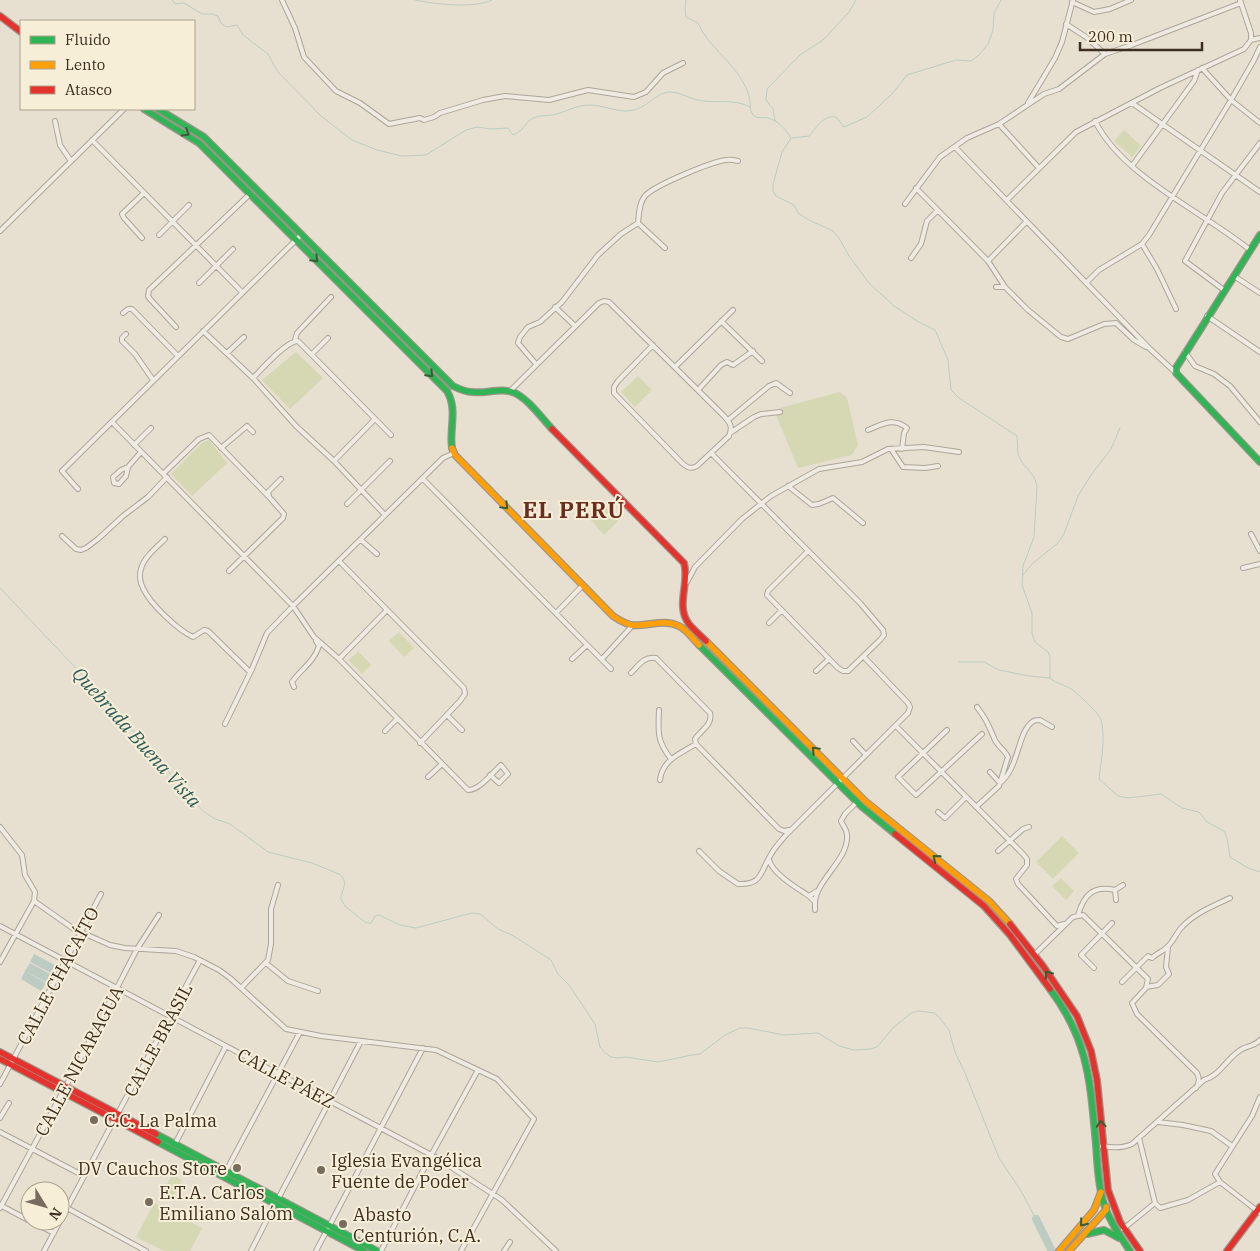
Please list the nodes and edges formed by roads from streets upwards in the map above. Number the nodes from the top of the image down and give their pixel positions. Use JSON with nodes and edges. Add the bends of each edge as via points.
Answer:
{"nodes":[{"id":1,"x":282,"y":0,"type":"edge"},
{"id":2,"x":1131,"y":0,"type":"edge"},
{"id":3,"x":1072,"y":1,"type":"edge"},
{"id":4,"x":1240,"y":1,"type":"edge"},
{"id":5,"x":0,"y":16,"type":"edge"},
{"id":6,"x":1066,"y":24,"type":"junction"},
{"id":7,"x":20,"y":31,"type":"edge"},
{"id":8,"x":1260,"y":38,"type":"edge"},
{"id":9,"x":1251,"y":40,"type":"junction"},
{"id":10,"x":1260,"y":47,"type":"edge"},
{"id":11,"x":1105,"y":54,"type":"junction"},
{"id":12,"x":683,"y":63,"type":"dead end"},
{"id":13,"x":1200,"y":69,"type":"junction"},
{"id":14,"x":1231,"y":100,"type":"junction"},
{"id":15,"x":1132,"y":103,"type":"junction"},
{"id":16,"x":1027,"y":105,"type":"junction"},
{"id":17,"x":123,"y":110,"type":"edge"},
{"id":18,"x":146,"y":110,"type":"edge"},
{"id":19,"x":160,"y":110,"type":"edge"},
{"id":20,"x":55,"y":121,"type":"dead end"},
{"id":21,"x":1095,"y":121,"type":"junction"},
{"id":22,"x":1260,"y":123,"type":"edge"},
{"id":23,"x":998,"y":124,"type":"junction"},
{"id":24,"x":1162,"y":124,"type":"junction"},
{"id":25,"x":92,"y":140,"type":"junction"},
{"id":26,"x":1260,"y":143,"type":"edge"},
{"id":27,"x":955,"y":147,"type":"junction"},
{"id":28,"x":1200,"y":150,"type":"junction"},
{"id":29,"x":71,"y":161,"type":"junction"},
{"id":30,"x":738,"y":161,"type":"dead end"},
{"id":31,"x":1132,"y":166,"type":"junction"},
{"id":32,"x":1039,"y":168,"type":"junction"},
{"id":33,"x":1236,"y":175,"type":"junction"},
{"id":34,"x":916,"y":188,"type":"junction"},
{"id":35,"x":1260,"y":192,"type":"edge"},
{"id":36,"x":144,"y":193,"type":"junction"},
{"id":37,"x":250,"y":194,"type":"junction"},
{"id":38,"x":1173,"y":196,"type":"junction"},
{"id":39,"x":1007,"y":200,"type":"junction"},
{"id":40,"x":905,"y":204,"type":"dead end"},
{"id":41,"x":189,"y":206,"type":"dead end"},
{"id":42,"x":937,"y":211,"type":"junction"},
{"id":43,"x":1207,"y":219,"type":"junction"},
{"id":44,"x":173,"y":222,"type":"junction"},
{"id":45,"x":1026,"y":222,"type":"junction"},
{"id":46,"x":638,"y":223,"type":"junction"},
{"id":47,"x":0,"y":231,"type":"edge"},
{"id":48,"x":159,"y":235,"type":"dead end"},
{"id":49,"x":301,"y":235,"type":"junction"},
{"id":50,"x":1260,"y":236,"type":"edge"},
{"id":51,"x":142,"y":238,"type":"dead end"},
{"id":52,"x":296,"y":240,"type":"junction"},
{"id":53,"x":1142,"y":244,"type":"junction"},
{"id":54,"x":196,"y":245,"type":"junction"},
{"id":55,"x":665,"y":248,"type":"dead end"},
{"id":56,"x":232,"y":249,"type":"dead end"},
{"id":57,"x":1250,"y":250,"type":"junction"},
{"id":58,"x":911,"y":258,"type":"dead end"},
{"id":59,"x":988,"y":261,"type":"junction"},
{"id":60,"x":216,"y":266,"type":"junction"},
{"id":61,"x":1234,"y":276,"type":"junction"},
{"id":62,"x":1086,"y":282,"type":"junction"},
{"id":63,"x":199,"y":284,"type":"dead end"},
{"id":64,"x":996,"y":287,"type":"dead end"},
{"id":65,"x":1005,"y":287,"type":"junction"},
{"id":66,"x":1224,"y":290,"type":"junction"},
{"id":67,"x":242,"y":292,"type":"junction"},
{"id":68,"x":1260,"y":293,"type":"edge"},
{"id":69,"x":331,"y":297,"type":"dead end"},
{"id":70,"x":555,"y":307,"type":"junction"},
{"id":71,"x":1176,"y":309,"type":"dead end"},
{"id":72,"x":733,"y":310,"type":"dead end"},
{"id":73,"x":123,"y":313,"type":"dead end"},
{"id":74,"x":1207,"y":316,"type":"junction"},
{"id":75,"x":721,"y":321,"type":"junction"},
{"id":76,"x":575,"y":326,"type":"junction"},
{"id":77,"x":176,"y":327,"type":"dead end"},
{"id":78,"x":203,"y":331,"type":"junction"},
{"id":79,"x":126,"y":334,"type":"dead end"},
{"id":80,"x":244,"y":337,"type":"dead end"},
{"id":81,"x":328,"y":338,"type":"dead end"},
{"id":82,"x":295,"y":340,"type":"junction"},
{"id":83,"x":653,"y":346,"type":"junction"},
{"id":84,"x":1150,"y":349,"type":"junction"},
{"id":85,"x":753,"y":351,"type":"junction"},
{"id":86,"x":1185,"y":352,"type":"junction"},
{"id":87,"x":1260,"y":352,"type":"edge"},
{"id":88,"x":227,"y":353,"type":"junction"},
{"id":89,"x":312,"y":354,"type":"junction"},
{"id":90,"x":178,"y":356,"type":"junction"},
{"id":91,"x":762,"y":361,"type":"dead end"},
{"id":92,"x":536,"y":364,"type":"junction"},
{"id":93,"x":674,"y":367,"type":"junction"},
{"id":94,"x":1176,"y":373,"type":"junction"},
{"id":95,"x":253,"y":378,"type":"junction"},
{"id":96,"x":154,"y":380,"type":"junction"},
{"id":97,"x":698,"y":390,"type":"junction"},
{"id":98,"x":510,"y":391,"type":"junction"},
{"id":99,"x":790,"y":393,"type":"dead end"},
{"id":100,"x":780,"y":412,"type":"dead end"},
{"id":101,"x":376,"y":419,"type":"junction"},
{"id":102,"x":728,"y":420,"type":"junction"},
{"id":103,"x":112,"y":422,"type":"junction"},
{"id":104,"x":1260,"y":422,"type":"edge"},
{"id":105,"x":151,"y":428,"type":"dead end"},
{"id":106,"x":868,"y":430,"type":"dead end"},
{"id":107,"x":253,"y":432,"type":"dead end"},
{"id":108,"x":730,"y":433,"type":"junction"},
{"id":109,"x":391,"y":435,"type":"dead end"},
{"id":110,"x":134,"y":445,"type":"junction"},
{"id":111,"x":221,"y":448,"type":"junction"},
{"id":112,"x":891,"y":449,"type":"junction"},
{"id":113,"x":902,"y":449,"type":"junction"},
{"id":114,"x":141,"y":452,"type":"junction"},
{"id":115,"x":454,"y":452,"type":"junction"},
{"id":116,"x":959,"y":452,"type":"dead end"},
{"id":117,"x":711,"y":453,"type":"junction"},
{"id":118,"x":334,"y":461,"type":"junction"},
{"id":119,"x":390,"y":461,"type":"dead end"},
{"id":120,"x":1260,"y":462,"type":"edge"},
{"id":121,"x":938,"y":466,"type":"dead end"},
{"id":122,"x":128,"y":467,"type":"junction"},
{"id":123,"x":166,"y":475,"type":"junction"},
{"id":124,"x":281,"y":479,"type":"dead end"},
{"id":125,"x":423,"y":479,"type":"junction"},
{"id":126,"x":788,"y":486,"type":"junction"},
{"id":127,"x":78,"y":489,"type":"dead end"},
{"id":128,"x":362,"y":490,"type":"junction"},
{"id":129,"x":270,"y":498,"type":"junction"},
{"id":130,"x":347,"y":504,"type":"dead end"},
{"id":131,"x":761,"y":504,"type":"junction"},
{"id":132,"x":385,"y":515,"type":"junction"},
{"id":133,"x":862,"y":523,"type":"dead end"},
{"id":134,"x":1251,"y":534,"type":"dead end"},
{"id":135,"x":62,"y":536,"type":"dead end"},
{"id":136,"x":165,"y":539,"type":"dead end"},
{"id":137,"x":361,"y":540,"type":"junction"},
{"id":138,"x":808,"y":551,"type":"junction"},
{"id":139,"x":1260,"y":551,"type":"edge"},
{"id":140,"x":377,"y":554,"type":"dead end"},
{"id":141,"x":245,"y":555,"type":"junction"},
{"id":142,"x":339,"y":561,"type":"junction"},
{"id":143,"x":1260,"y":564,"type":"edge"},
{"id":144,"x":1243,"y":568,"type":"dead end"},
{"id":145,"x":230,"y":571,"type":"dead end"},
{"id":146,"x":583,"y":585,"type":"junction"},
{"id":147,"x":684,"y":587,"type":"junction"},
{"id":148,"x":294,"y":606,"type":"junction"},
{"id":149,"x":387,"y":610,"type":"junction"},
{"id":150,"x":781,"y":612,"type":"junction"},
{"id":151,"x":556,"y":613,"type":"junction"},
{"id":152,"x":769,"y":623,"type":"dead end"},
{"id":153,"x":632,"y":626,"type":"junction"},
{"id":154,"x":314,"y":637,"type":"junction"},
{"id":155,"x":587,"y":645,"type":"junction"},
{"id":156,"x":864,"y":657,"type":"junction"},
{"id":157,"x":339,"y":659,"type":"junction"},
{"id":158,"x":572,"y":659,"type":"dead end"},
{"id":159,"x":602,"y":659,"type":"junction"},
{"id":160,"x":828,"y":659,"type":"junction"},
{"id":161,"x":611,"y":668,"type":"dead end"},
{"id":162,"x":816,"y":671,"type":"dead end"},
{"id":163,"x":250,"y":672,"type":"junction"},
{"id":164,"x":631,"y":673,"type":"dead end"},
{"id":165,"x":294,"y":687,"type":"dead end"},
{"id":166,"x":977,"y":707,"type":"dead end"},
{"id":167,"x":659,"y":710,"type":"dead end"},
{"id":168,"x":446,"y":715,"type":"junction"},
{"id":169,"x":397,"y":719,"type":"junction"},
{"id":170,"x":225,"y":724,"type":"dead end"},
{"id":171,"x":896,"y":726,"type":"junction"},
{"id":172,"x":1052,"y":727,"type":"dead end"},
{"id":173,"x":462,"y":730,"type":"dead end"},
{"id":174,"x":947,"y":730,"type":"dead end"},
{"id":175,"x":384,"y":731,"type":"dead end"},
{"id":176,"x":982,"y":734,"type":"dead end"},
{"id":177,"x":853,"y":741,"type":"dead end"},
{"id":178,"x":420,"y":743,"type":"junction"},
{"id":179,"x":696,"y":744,"type":"junction"},
{"id":180,"x":922,"y":752,"type":"junction"},
{"id":181,"x":866,"y":755,"type":"junction"},
{"id":182,"x":671,"y":759,"type":"junction"},
{"id":183,"x":442,"y":764,"type":"junction"},
{"id":184,"x":941,"y":771,"type":"junction"},
{"id":185,"x":990,"y":772,"type":"dead end"},
{"id":186,"x":490,"y":775,"type":"junction"},
{"id":187,"x":428,"y":777,"type":"dead end"},
{"id":188,"x":843,"y":778,"type":"junction"},
{"id":189,"x":660,"y":780,"type":"dead end"},
{"id":190,"x":838,"y":783,"type":"junction"},
{"id":191,"x":1000,"y":783,"type":"junction"},
{"id":192,"x":966,"y":796,"type":"junction"},
{"id":193,"x":857,"y":802,"type":"junction"},
{"id":194,"x":976,"y":807,"type":"junction"},
{"id":195,"x":938,"y":812,"type":"dead end"},
{"id":196,"x":0,"y":827,"type":"edge"},
{"id":197,"x":794,"y":827,"type":"junction"},
{"id":198,"x":1029,"y":827,"type":"dead end"},
{"id":199,"x":3,"y":831,"type":"junction"},
{"id":200,"x":0,"y":837,"type":"edge"},
{"id":201,"x":1009,"y":840,"type":"junction"},
{"id":202,"x":699,"y":851,"type":"dead end"},
{"id":203,"x":998,"y":851,"type":"dead end"},
{"id":204,"x":769,"y":857,"type":"junction"},
{"id":205,"x":278,"y":885,"type":"dead end"},
{"id":206,"x":1123,"y":885,"type":"dead end"},
{"id":207,"x":1114,"y":890,"type":"junction"},
{"id":208,"x":817,"y":891,"type":"junction"},
{"id":209,"x":101,"y":894,"type":"dead end"},
{"id":210,"x":809,"y":896,"type":"junction"},
{"id":211,"x":1230,"y":898,"type":"dead end"},
{"id":212,"x":1116,"y":900,"type":"dead end"},
{"id":213,"x":34,"y":902,"type":"junction"},
{"id":214,"x":815,"y":902,"type":"junction"},
{"id":215,"x":815,"y":910,"type":"dead end"},
{"id":216,"x":159,"y":915,"type":"dead end"},
{"id":217,"x":1078,"y":915,"type":"junction"},
{"id":218,"x":1068,"y":922,"type":"junction"},
{"id":219,"x":1112,"y":923,"type":"dead end"},
{"id":220,"x":0,"y":926,"type":"edge"},
{"id":221,"x":1057,"y":926,"type":"junction"},
{"id":222,"x":1057,"y":932,"type":"junction"},
{"id":223,"x":81,"y":933,"type":"junction"},
{"id":224,"x":1102,"y":933,"type":"junction"},
{"id":225,"x":15,"y":934,"type":"junction"},
{"id":226,"x":1168,"y":947,"type":"junction"},
{"id":227,"x":137,"y":949,"type":"junction"},
{"id":228,"x":1034,"y":955,"type":"junction"},
{"id":229,"x":200,"y":960,"type":"junction"},
{"id":230,"x":66,"y":961,"type":"junction"},
{"id":231,"x":0,"y":962,"type":"edge"},
{"id":232,"x":266,"y":964,"type":"junction"},
{"id":233,"x":1094,"y":968,"type":"dead end"},
{"id":234,"x":1137,"y":968,"type":"junction"},
{"id":235,"x":1122,"y":982,"type":"dead end"},
{"id":236,"x":117,"y":988,"type":"junction"},
{"id":237,"x":242,"y":988,"type":"junction"},
{"id":238,"x":1146,"y":988,"type":"junction"},
{"id":239,"x":318,"y":991,"type":"dead end"},
{"id":240,"x":170,"y":1017,"type":"junction"},
{"id":241,"x":300,"y":1032,"type":"junction"},
{"id":242,"x":1260,"y":1040,"type":"edge"},
{"id":243,"x":361,"y":1041,"type":"junction"},
{"id":244,"x":226,"y":1046,"type":"junction"},
{"id":245,"x":423,"y":1048,"type":"junction"},
{"id":246,"x":0,"y":1052,"type":"edge"},
{"id":247,"x":0,"y":1059,"type":"edge"},
{"id":248,"x":12,"y":1062,"type":"junction"},
{"id":249,"x":478,"y":1070,"type":"junction"},
{"id":250,"x":278,"y":1074,"type":"junction"},
{"id":251,"x":0,"y":1084,"type":"edge"},
{"id":252,"x":1196,"y":1088,"type":"junction"},
{"id":253,"x":64,"y":1089,"type":"junction"},
{"id":254,"x":1260,"y":1097,"type":"edge"},
{"id":255,"x":329,"y":1101,"type":"junction"},
{"id":256,"x":8,"y":1103,"type":"dead end"},
{"id":257,"x":116,"y":1117,"type":"junction"},
{"id":258,"x":0,"y":1118,"type":"edge"},
{"id":259,"x":1157,"y":1122,"type":"junction"},
{"id":260,"x":381,"y":1128,"type":"junction"},
{"id":261,"x":0,"y":1132,"type":"edge"},
{"id":262,"x":1139,"y":1138,"type":"junction"},
{"id":263,"x":175,"y":1144,"type":"junction"},
{"id":264,"x":1102,"y":1146,"type":"junction"},
{"id":265,"x":1232,"y":1146,"type":"junction"},
{"id":266,"x":32,"y":1149,"type":"junction"},
{"id":267,"x":432,"y":1155,"type":"junction"},
{"id":268,"x":226,"y":1171,"type":"junction"},
{"id":269,"x":84,"y":1176,"type":"junction"},
{"id":270,"x":1220,"y":1182,"type":"junction"},
{"id":271,"x":1108,"y":1190,"type":"junction"},
{"id":272,"x":1101,"y":1192,"type":"junction"},
{"id":273,"x":492,"y":1193,"type":"junction"},
{"id":274,"x":276,"y":1201,"type":"junction"},
{"id":275,"x":70,"y":1202,"type":"edge"},
{"id":276,"x":1155,"y":1203,"type":"junction"},
{"id":277,"x":0,"y":1206,"type":"edge"},
{"id":278,"x":70,"y":1210,"type":"edge"},
{"id":279,"x":1094,"y":1210,"type":"junction"},
{"id":280,"x":1106,"y":1210,"type":"junction"},
{"id":281,"x":1259,"y":1210,"type":"edge"},
{"id":282,"x":1116,"y":1214,"type":"junction"},
{"id":283,"x":20,"y":1216,"type":"edge"},
{"id":284,"x":328,"y":1228,"type":"junction"},
{"id":285,"x":1123,"y":1229,"type":"junction"},
{"id":286,"x":48,"y":1231,"type":"edge"},
{"id":287,"x":56,"y":1231,"type":"edge"},
{"id":288,"x":54,"y":1234,"type":"junction"},
{"id":289,"x":1083,"y":1236,"type":"junction"},
{"id":290,"x":510,"y":1242,"type":"dead end"},
{"id":291,"x":44,"y":1251,"type":"edge"},
{"id":292,"x":146,"y":1251,"type":"edge"},
{"id":293,"x":251,"y":1251,"type":"edge"},
{"id":294,"x":316,"y":1251,"type":"edge"},
{"id":295,"x":364,"y":1251,"type":"edge"},
{"id":296,"x":377,"y":1251,"type":"edge"},
{"id":297,"x":381,"y":1251,"type":"edge"},
{"id":298,"x":462,"y":1251,"type":"edge"},
{"id":299,"x":504,"y":1251,"type":"edge"},
{"id":300,"x":556,"y":1251,"type":"edge"},
{"id":301,"x":1060,"y":1251,"type":"edge"},
{"id":302,"x":1069,"y":1251,"type":"edge"},
{"id":303,"x":1130,"y":1251,"type":"edge"},
{"id":304,"x":1140,"y":1251,"type":"edge"},
{"id":305,"x":1227,"y":1251,"type":"edge"}],
"edges":[{"from":1,"to":12,"type":"street","via":[[304,57],[336,91],[389,124],[434,118],[440,113],[505,96],[549,100],[588,90],[634,97],[646,92],[663,73]]},
{"from":2,"to":3,"type":"street","via":[[1094,12]]},
{"from":3,"to":6,"type":"street"},
{"from":4,"to":9,"type":"street"},
{"from":4,"to":11,"type":"street"},
{"from":5,"to":7,"type":"street"},
{"from":6,"to":11,"type":"street","via":[[1086,36]]},
{"from":6,"to":16,"type":"street","via":[[1062,42]]},
{"from":8,"to":9,"type":"street"},
{"from":9,"to":13,"type":"street","via":[[1244,49]]},
{"from":10,"to":14,"type":"street"},
{"from":11,"to":16,"type":"street","via":[[1059,89]]},
{"from":13,"to":14,"type":"street"},
{"from":13,"to":15,"type":"street"},
{"from":13,"to":24,"type":"street"},
{"from":14,"to":22,"type":"street"},
{"from":14,"to":28,"type":"street"},
{"from":15,"to":21,"type":"street"},
{"from":15,"to":24,"type":"street"},
{"from":16,"to":23,"type":"street"},
{"from":17,"to":25,"type":"street"},
{"from":18,"to":37,"type":"street","one_way":true,"via":[[196,140]]},
{"from":19,"to":49,"type":"street","via":[[204,137]]},
{"from":20,"to":29,"type":"street","via":[[60,145]]},
{"from":21,"to":31,"type":"street","via":[[1112,147]]},
{"from":21,"to":32,"type":"street","via":[[1076,132]]},
{"from":23,"to":27,"type":"street"},
{"from":23,"to":32,"type":"street"},
{"from":24,"to":28,"type":"street"},
{"from":24,"to":31,"type":"street"},
{"from":25,"to":29,"type":"street"},
{"from":25,"to":36,"type":"street"},
{"from":26,"to":33,"type":"street"},
{"from":27,"to":34,"type":"street","via":[[940,157]]},
{"from":27,"to":39,"type":"street"},
{"from":28,"to":33,"type":"street"},
{"from":28,"to":38,"type":"street"},
{"from":29,"to":47,"type":"street"},
{"from":30,"to":46,"type":"street","via":[[713,163],[675,178],[645,195]]},
{"from":31,"to":38,"type":"street"},
{"from":32,"to":39,"type":"street"},
{"from":33,"to":35,"type":"street"},
{"from":33,"to":43,"type":"street"},
{"from":34,"to":40,"type":"street"},
{"from":34,"to":42,"type":"street"},
{"from":36,"to":44,"type":"street"},
{"from":36,"to":51,"type":"street","via":[[122,214]]},
{"from":37,"to":52,"type":"street"},
{"from":37,"to":54,"type":"street"},
{"from":38,"to":43,"type":"street"},
{"from":38,"to":53,"type":"street"},
{"from":39,"to":45,"type":"street"},
{"from":41,"to":44,"type":"street"},
{"from":42,"to":58,"type":"street","via":[[926,221],[921,244]]},
{"from":42,"to":59,"type":"street"},
{"from":43,"to":57,"type":"street"},
{"from":43,"to":66,"type":"street","via":[[1185,261]]},
{"from":44,"to":48,"type":"street"},
{"from":44,"to":54,"type":"street"},
{"from":45,"to":59,"type":"street"},
{"from":45,"to":62,"type":"street"},
{"from":46,"to":55,"type":"street"},
{"from":46,"to":70,"type":"street","via":[[598,255]]},
{"from":49,"to":52,"type":"street"},
{"from":49,"to":98,"type":"street","via":[[453,386],[475,394]]},
{"from":50,"to":57,"type":"street"},
{"from":52,"to":67,"type":"street"},
{"from":52,"to":115,"type":"street","one_way":true,"via":[[450,394],[455,412],[451,442]]},
{"from":53,"to":62,"type":"street","via":[[1099,270]]},
{"from":53,"to":71,"type":"street"},
{"from":54,"to":60,"type":"street"},
{"from":54,"to":77,"type":"street","via":[[148,292],[150,299]]},
{"from":56,"to":60,"type":"street"},
{"from":57,"to":61,"type":"street"},
{"from":59,"to":65,"type":"street"},
{"from":60,"to":63,"type":"street"},
{"from":60,"to":67,"type":"street"},
{"from":61,"to":66,"type":"street"},
{"from":61,"to":68,"type":"street"},
{"from":62,"to":84,"type":"street"},
{"from":64,"to":65,"type":"street"},
{"from":65,"to":84,"type":"street","via":[[1061,337],[1068,339],[1104,324],[1116,323],[1134,340]]},
{"from":66,"to":74,"type":"street"},
{"from":67,"to":78,"type":"street"},
{"from":69,"to":82,"type":"street","via":[[297,333]]},
{"from":70,"to":76,"type":"street"},
{"from":70,"to":92,"type":"street","via":[[520,337],[518,343]]},
{"from":72,"to":75,"type":"street"},
{"from":73,"to":90,"type":"street","via":[[132,310]]},
{"from":74,"to":86,"type":"street"},
{"from":74,"to":87,"type":"street"},
{"from":75,"to":85,"type":"street"},
{"from":75,"to":93,"type":"street"},
{"from":76,"to":83,"type":"street","via":[[599,304],[609,302]]},
{"from":76,"to":92,"type":"street"},
{"from":78,"to":88,"type":"street"},
{"from":78,"to":90,"type":"street"},
{"from":79,"to":96,"type":"street","via":[[123,342]]},
{"from":80,"to":88,"type":"street"},
{"from":81,"to":89,"type":"street"},
{"from":82,"to":89,"type":"street"},
{"from":82,"to":95,"type":"street"},
{"from":83,"to":93,"type":"street"},
{"from":83,"to":117,"type":"street","via":[[618,382],[614,393],[687,468],[697,466]]},
{"from":84,"to":94,"type":"street"},
{"from":85,"to":91,"type":"street"},
{"from":85,"to":97,"type":"street","via":[[733,365],[727,362],[721,365]]},
{"from":86,"to":94,"type":"street"},
{"from":86,"to":104,"type":"street","via":[[1195,366],[1230,386]]},
{"from":88,"to":95,"type":"street"},
{"from":89,"to":101,"type":"street"},
{"from":90,"to":96,"type":"street"},
{"from":92,"to":98,"type":"street"},
{"from":93,"to":97,"type":"street"},
{"from":94,"to":120,"type":"street"},
{"from":95,"to":118,"type":"street","via":[[296,426]]},
{"from":96,"to":103,"type":"street"},
{"from":97,"to":102,"type":"street"},
{"from":98,"to":147,"type":"street","via":[[521,397],[681,560],[687,572]]},
{"from":99,"to":102,"type":"street","via":[[776,383],[769,386]]},
{"from":100,"to":108,"type":"street","via":[[761,414]]},
{"from":101,"to":109,"type":"street"},
{"from":101,"to":118,"type":"street"},
{"from":102,"to":108,"type":"street"},
{"from":103,"to":110,"type":"street"},
{"from":103,"to":127,"type":"street","via":[[62,471]]},
{"from":105,"to":110,"type":"street"},
{"from":106,"to":113,"type":"street","via":[[889,422],[900,423],[907,428]]},
{"from":107,"to":111,"type":"street","via":[[246,426]]},
{"from":108,"to":117,"type":"street"},
{"from":110,"to":114,"type":"street"},
{"from":111,"to":123,"type":"street","via":[[206,435],[188,449]]},
{"from":111,"to":129,"type":"street"},
{"from":112,"to":113,"type":"street"},
{"from":112,"to":121,"type":"street","via":[[904,467]]},
{"from":112,"to":126,"type":"street","via":[[862,462],[819,469]]},
{"from":113,"to":116,"type":"street","via":[[924,447]]},
{"from":114,"to":122,"type":"street"},
{"from":114,"to":123,"type":"street"},
{"from":115,"to":125,"type":"street","via":[[443,458]]},
{"from":115,"to":146,"type":"street","one_way":true},
{"from":117,"to":131,"type":"street"},
{"from":118,"to":128,"type":"street"},
{"from":119,"to":128,"type":"street"},
{"from":122,"to":122,"type":"street","via":[[126,476],[119,484],[114,483],[112,477]]},
{"from":123,"to":135,"type":"street","via":[[148,497],[90,546],[76,549]]},
{"from":123,"to":141,"type":"street"},
{"from":124,"to":129,"type":"street","via":[[268,492]]},
{"from":125,"to":132,"type":"street"},
{"from":125,"to":151,"type":"street"},
{"from":126,"to":131,"type":"street"},
{"from":126,"to":133,"type":"street","via":[[812,505],[833,498]]},
{"from":128,"to":130,"type":"street"},
{"from":128,"to":132,"type":"street"},
{"from":129,"to":141,"type":"street","via":[[284,514],[283,518]]},
{"from":131,"to":138,"type":"street"},
{"from":131,"to":147,"type":"street","via":[[701,559]]},
{"from":132,"to":137,"type":"street"},
{"from":134,"to":139,"type":"street"},
{"from":136,"to":163,"type":"street","via":[[142,566],[140,580],[145,592],[185,632],[195,637],[204,630],[208,631]]},
{"from":137,"to":140,"type":"street"},
{"from":137,"to":142,"type":"street"},
{"from":138,"to":150,"type":"street","via":[[768,591],[767,596]]},
{"from":138,"to":156,"type":"street","via":[[883,630],[884,635]]},
{"from":141,"to":145,"type":"street"},
{"from":141,"to":148,"type":"street"},
{"from":142,"to":148,"type":"street"},
{"from":142,"to":149,"type":"street"},
{"from":143,"to":144,"type":"street"},
{"from":146,"to":151,"type":"street"},
{"from":146,"to":153,"type":"street","via":[[616,618]]},
{"from":188,"to":147,"type":"street","one_way":true,"via":[[688,623],[682,606]]},
{"from":148,"to":154,"type":"street"},
{"from":148,"to":163,"type":"street","via":[[267,633]]},
{"from":149,"to":157,"type":"street"},
{"from":149,"to":168,"type":"street","via":[[464,688],[465,694]]},
{"from":150,"to":152,"type":"street"},
{"from":150,"to":160,"type":"street"},
{"from":151,"to":155,"type":"street"},
{"from":153,"to":159,"type":"street"},
{"from":153,"to":190,"type":"street","via":[[660,621],[681,627]]},
{"from":154,"to":157,"type":"street"},
{"from":154,"to":165,"type":"street","via":[[319,646],[317,652],[308,666],[297,674],[292,682]]},
{"from":155,"to":158,"type":"street"},
{"from":155,"to":159,"type":"street"},
{"from":156,"to":160,"type":"street","via":[[848,671],[843,671]]},
{"from":156,"to":171,"type":"street","via":[[910,707]]},
{"from":157,"to":169,"type":"street"},
{"from":159,"to":161,"type":"street"},
{"from":160,"to":162,"type":"street"},
{"from":163,"to":170,"type":"street"},
{"from":164,"to":179,"type":"street","via":[[645,659],[656,658],[710,713],[710,723],[698,735]]},
{"from":166,"to":191,"type":"street","via":[[1008,757]]},
{"from":167,"to":182,"type":"street","via":[[658,734]]},
{"from":168,"to":173,"type":"street"},
{"from":168,"to":178,"type":"street"},
{"from":169,"to":175,"type":"street"},
{"from":169,"to":178,"type":"street"},
{"from":171,"to":180,"type":"street"},
{"from":171,"to":181,"type":"street"},
{"from":172,"to":191,"type":"street","via":[[1040,720],[1032,722],[1007,777]]},
{"from":174,"to":180,"type":"street"},
{"from":176,"to":184,"type":"street"},
{"from":177,"to":181,"type":"street"},
{"from":178,"to":183,"type":"street"},
{"from":179,"to":182,"type":"street"},
{"from":179,"to":197,"type":"street","via":[[780,828],[784,831]]},
{"from":180,"to":184,"type":"street"},
{"from":180,"to":184,"type":"street","via":[[898,777],[916,795]]},
{"from":181,"to":188,"type":"street"},
{"from":182,"to":189,"type":"street","via":[[665,765]]},
{"from":183,"to":186,"type":"street","via":[[468,790],[478,787]]},
{"from":183,"to":187,"type":"street"},
{"from":184,"to":192,"type":"street"},
{"from":185,"to":191,"type":"street"},
{"from":186,"to":186,"type":"street","via":[[499,783],[508,774],[501,765]]},
{"from":188,"to":190,"type":"street"},
{"from":228,"to":188,"type":"street","one_way":true,"via":[[985,897],[875,809]]},
{"from":190,"to":193,"type":"street"},
{"from":190,"to":197,"type":"street"},
{"from":191,"to":194,"type":"street"},
{"from":192,"to":194,"type":"street"},
{"from":192,"to":195,"type":"street","via":[[945,818]]},
{"from":193,"to":208,"type":"street","via":[[841,821],[847,833],[842,853]]},
{"from":193,"to":272,"type":"street","via":[[984,906],[1063,1006],[1086,1060]]},
{"from":194,"to":201,"type":"street"},
{"from":196,"to":199,"type":"street"},
{"from":197,"to":204,"type":"street"},
{"from":198,"to":201,"type":"street"},
{"from":199,"to":200,"type":"street"},
{"from":199,"to":213,"type":"street","via":[[22,855],[25,875],[36,892]]},
{"from":201,"to":203,"type":"street"},
{"from":201,"to":221,"type":"street","via":[[1027,859],[1027,865],[1016,879],[1018,884]]},
{"from":202,"to":204,"type":"street","via":[[738,884],[758,879]]},
{"from":204,"to":210,"type":"street","via":[[773,868]]},
{"from":205,"to":232,"type":"street","via":[[272,903]]},
{"from":206,"to":207,"type":"street"},
{"from":207,"to":212,"type":"street"},
{"from":207,"to":217,"type":"street","via":[[1100,888],[1093,891],[1080,906]]},
{"from":208,"to":210,"type":"street"},
{"from":208,"to":214,"type":"street"},
{"from":209,"to":223,"type":"street","name":"CALLE CHACAÍTO"},
{"from":210,"to":214,"type":"street"},
{"from":211,"to":226,"type":"street","via":[[1198,913],[1183,925]]},
{"from":213,"to":223,"type":"street"},
{"from":213,"to":225,"type":"street"},
{"from":214,"to":215,"type":"street"},
{"from":216,"to":227,"type":"street","name":"CALLE NICARAGUA"},
{"from":217,"to":218,"type":"street"},
{"from":217,"to":224,"type":"street","via":[[1083,915]]},
{"from":218,"to":221,"type":"street"},
{"from":218,"to":222,"type":"street"},
{"from":219,"to":224,"type":"street"},
{"from":220,"to":225,"type":"street","name":"CALLE PÁEZ"},
{"from":221,"to":222,"type":"street"},
{"from":222,"to":228,"type":"street"},
{"from":223,"to":227,"type":"street","via":[[110,945]]},
{"from":223,"to":230,"type":"street","name":"CALLE CHACAÍTO"},
{"from":224,"to":233,"type":"street","via":[[1081,955]]},
{"from":224,"to":234,"type":"street"},
{"from":225,"to":230,"type":"street","name":"CALLE PÁEZ"},
{"from":225,"to":231,"type":"street"},
{"from":226,"to":234,"type":"street","via":[[1152,958],[1148,956]]},
{"from":226,"to":238,"type":"street","via":[[1166,967],[1169,974],[1158,985]]},
{"from":227,"to":229,"type":"street","via":[[183,952]]},
{"from":227,"to":236,"type":"street","name":"CALLE NICARAGUA"},
{"from":264,"to":228,"type":"street","one_way":true,"via":[[1097,1080],[1086,1035],[1069,1002]]},
{"from":229,"to":237,"type":"street"},
{"from":229,"to":240,"type":"street","name":"CALLE BRASIL"},
{"from":230,"to":236,"type":"street","name":"CALLE PÁEZ"},
{"from":230,"to":248,"type":"street","name":"CALLE CHACAÍTO"},
{"from":232,"to":237,"type":"street"},
{"from":232,"to":239,"type":"street","via":[[288,981]]},
{"from":234,"to":235,"type":"street"},
{"from":234,"to":238,"type":"street","via":[[1148,979]]},
{"from":236,"to":240,"type":"street","name":"CALLE PÁEZ"},
{"from":236,"to":253,"type":"street","name":"CALLE NICARAGUA"},
{"from":237,"to":241,"type":"street","via":[[282,1027]]},
{"from":238,"to":252,"type":"street","via":[[1132,1003],[1137,1014],[1197,1073],[1199,1084]]},
{"from":240,"to":244,"type":"street","name":"CALLE PÁEZ"},
{"from":240,"to":257,"type":"street","name":"CALLE BRASIL"},
{"from":241,"to":243,"type":"street"},
{"from":241,"to":250,"type":"street"},
{"from":242,"to":252,"type":"street","via":[[1241,1049]]},
{"from":243,"to":245,"type":"street"},
{"from":243,"to":255,"type":"street"},
{"from":244,"to":250,"type":"street","name":"CALLE PÁEZ"},
{"from":244,"to":263,"type":"street"},
{"from":245,"to":249,"type":"street","via":[[443,1052]]},
{"from":245,"to":260,"type":"street"},
{"from":246,"to":248,"type":"street"},
{"from":247,"to":248,"type":"street"},
{"from":248,"to":251,"type":"street","name":"CALLE CHACAÍTO"},
{"from":248,"to":253,"type":"street"},
{"from":249,"to":267,"type":"street"},
{"from":249,"to":273,"type":"street","via":[[500,1081],[534,1119]]},
{"from":250,"to":255,"type":"street","name":"CALLE PÁEZ"},
{"from":250,"to":268,"type":"street"},
{"from":252,"to":259,"type":"street"},
{"from":253,"to":257,"type":"street"},
{"from":253,"to":266,"type":"street","name":"CALLE NICARAGUA"},
{"from":254,"to":265,"type":"street"},
{"from":255,"to":260,"type":"street","name":"CALLE PÁEZ"},
{"from":255,"to":274,"type":"street"},
{"from":256,"to":258,"type":"street"},
{"from":257,"to":263,"type":"street"},
{"from":257,"to":269,"type":"street","name":"CALLE BRASIL"},
{"from":257,"to":274,"type":"street"},
{"from":259,"to":262,"type":"street"},
{"from":259,"to":265,"type":"street","via":[[1211,1131]]},
{"from":260,"to":267,"type":"street","name":"CALLE PÁEZ"},
{"from":260,"to":284,"type":"street"},
{"from":261,"to":266,"type":"street"},
{"from":262,"to":264,"type":"street","via":[[1127,1146]]},
{"from":262,"to":276,"type":"street"},
{"from":263,"to":268,"type":"street"},
{"from":264,"to":271,"type":"street"},
{"from":265,"to":270,"type":"street","via":[[1214,1174]]},
{"from":266,"to":269,"type":"street"},
{"from":266,"to":277,"type":"street","name":"CALLE NICARAGUA"},
{"from":267,"to":273,"type":"street","name":"CALLE PÁEZ"},
{"from":267,"to":297,"type":"street"},
{"from":268,"to":274,"type":"street"},
{"from":269,"to":275,"type":"street","name":"CALLE BRASIL"},
{"from":270,"to":276,"type":"street","via":[[1188,1200],[1160,1208]]},
{"from":270,"to":281,"type":"street"},
{"from":271,"to":280,"type":"street"},
{"from":271,"to":282,"type":"street"},
{"from":272,"to":279,"type":"street"},
{"from":272,"to":280,"type":"street"},
{"from":273,"to":298,"type":"street"},
{"from":273,"to":300,"type":"street","name":"CALLE PÁEZ"},
{"from":274,"to":284,"type":"street"},
{"from":274,"to":293,"type":"street"},
{"from":276,"to":285,"type":"street"},
{"from":277,"to":283,"type":"street"},
{"from":278,"to":292,"type":"street"},
{"from":279,"to":280,"type":"street"},
{"from":279,"to":301,"type":"street","one_way":true},
{"from":280,"to":282,"type":"street"},
{"from":280,"to":289,"type":"street"},
{"from":280,"to":303,"type":"street"},
{"from":281,"to":305,"type":"street"},
{"from":282,"to":285,"type":"street"},
{"from":284,"to":294,"type":"street"},
{"from":284,"to":295,"type":"street"},
{"from":284,"to":296,"type":"street"},
{"from":285,"to":304,"type":"street"},
{"from":286,"to":288,"type":"street"},
{"from":287,"to":288,"type":"street","name":"CALLE BRASIL"},
{"from":288,"to":291,"type":"street","name":"CALLE BRASIL"},
{"from":289,"to":302,"type":"street"},
{"from":289,"to":303,"type":"street","via":[[1108,1230]]},
{"from":290,"to":299,"type":"street"}]}
